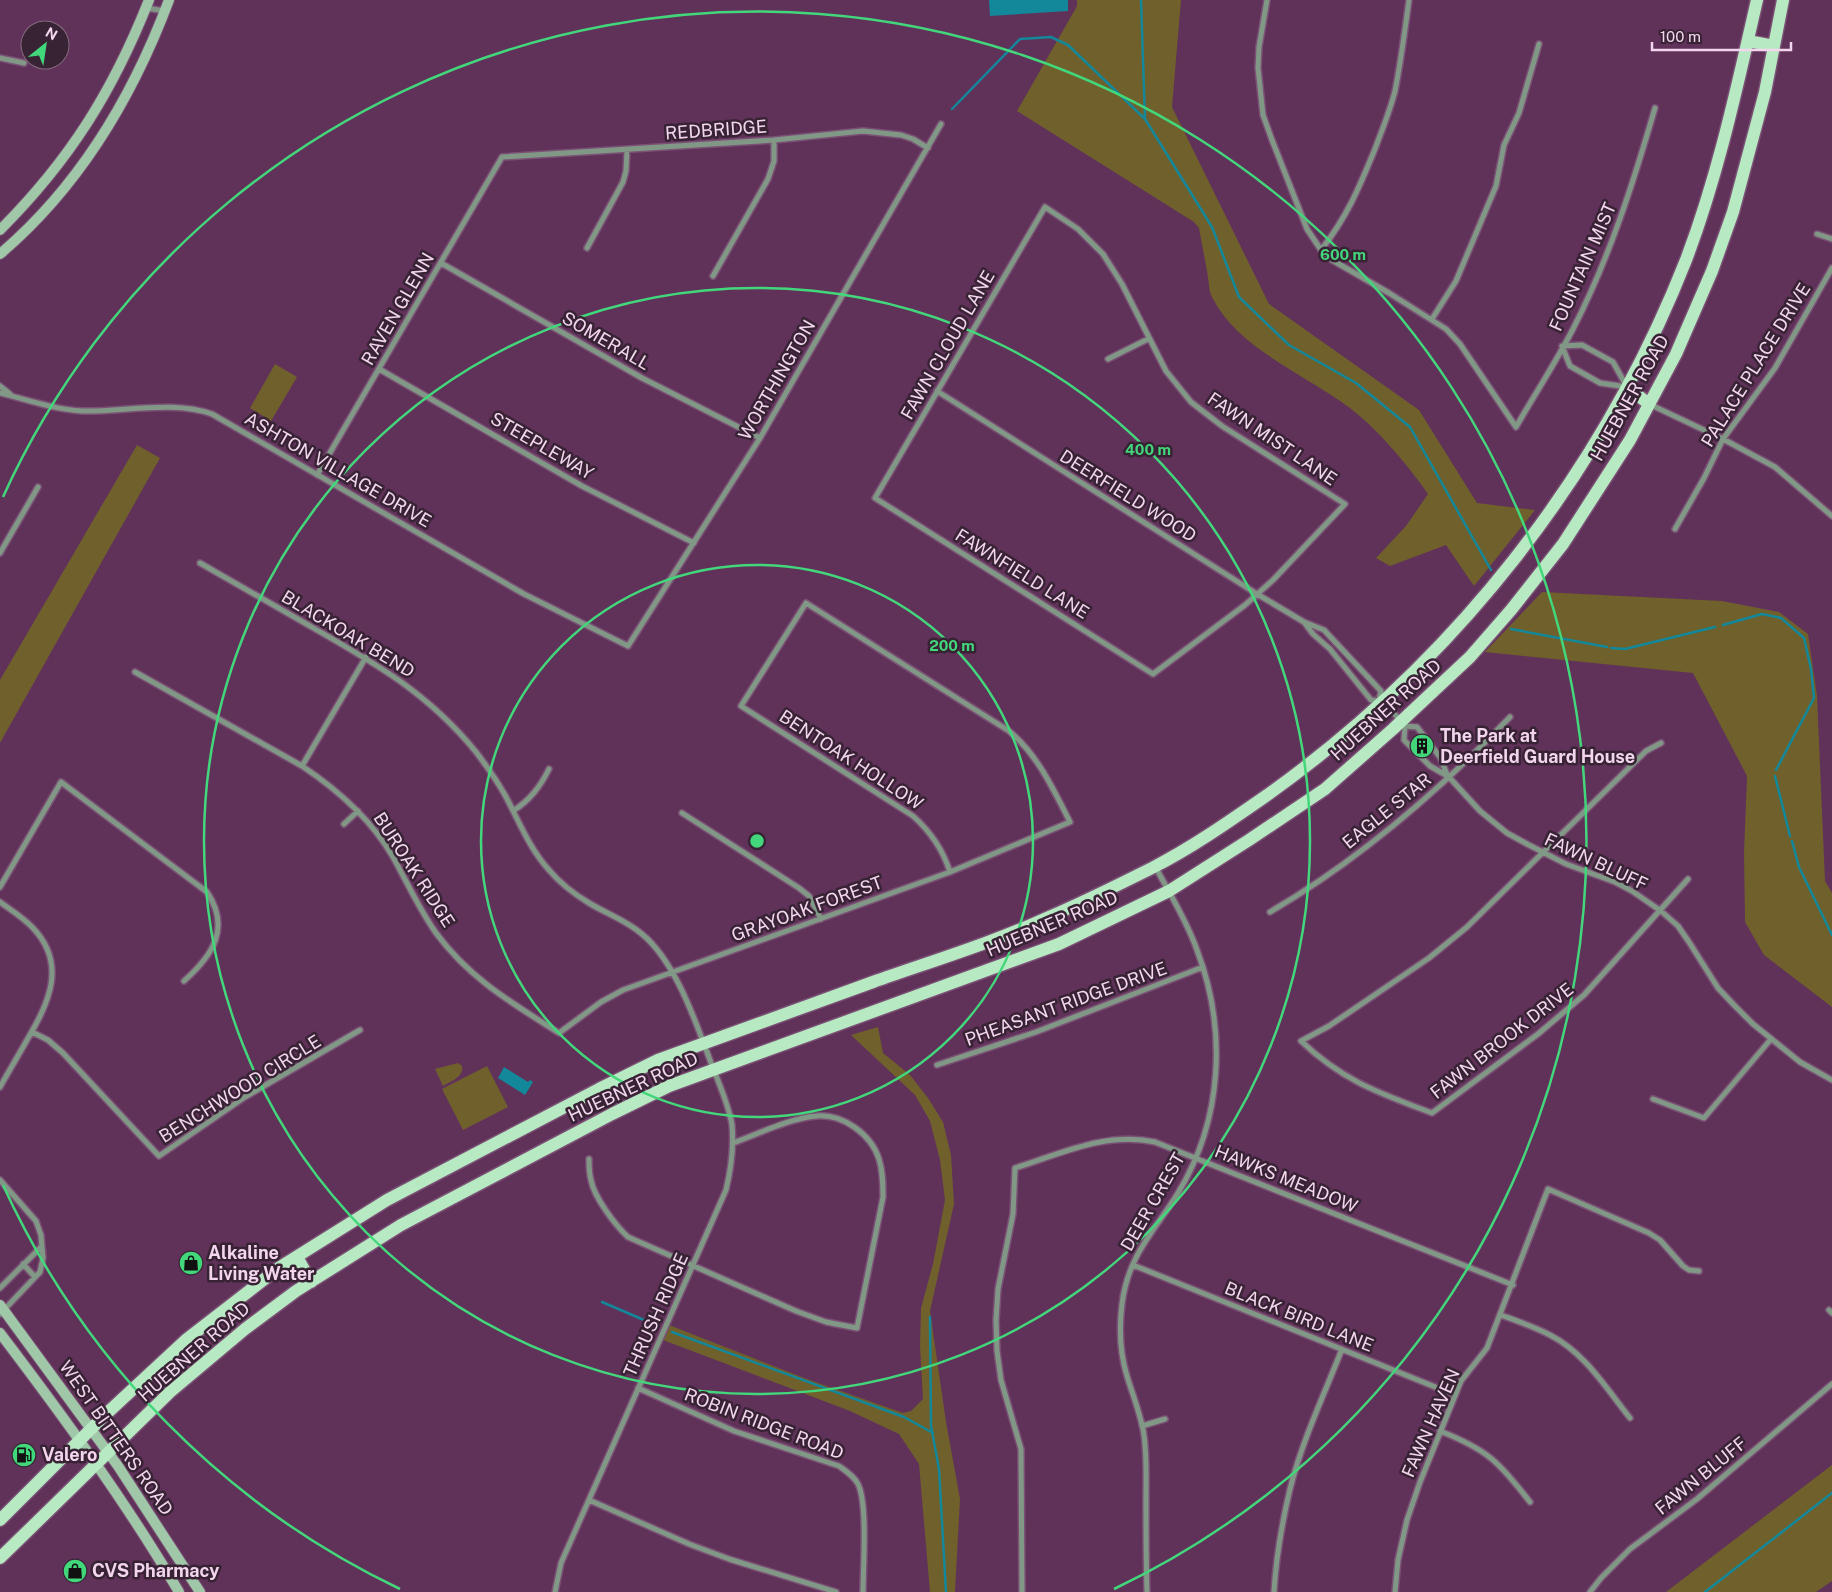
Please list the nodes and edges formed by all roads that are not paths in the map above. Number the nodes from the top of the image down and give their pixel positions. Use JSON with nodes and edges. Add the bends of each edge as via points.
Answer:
{"nodes":[{"id":1,"x":169,"y":0,"type":"edge"},
{"id":2,"x":1267,"y":0,"type":"edge"},
{"id":3,"x":1410,"y":0,"type":"edge"},
{"id":4,"x":1757,"y":0,"type":"edge"},
{"id":5,"x":1783,"y":0,"type":"edge"},
{"id":6,"x":148,"y":4,"type":"edge"},
{"id":7,"x":164,"y":11,"type":"junction"},
{"id":8,"x":1748,"y":41,"type":"junction"},
{"id":9,"x":1539,"y":44,"type":"dead end"},
{"id":10,"x":1774,"y":46,"type":"junction"},
{"id":11,"x":0,"y":58,"type":"edge"},
{"id":12,"x":20,"y":62,"type":"edge"},
{"id":13,"x":1655,"y":108,"type":"dead end"},
{"id":14,"x":941,"y":124,"type":"dead end"},
{"id":15,"x":774,"y":140,"type":"junction"},
{"id":16,"x":928,"y":148,"type":"junction"},
{"id":17,"x":627,"y":150,"type":"junction"},
{"id":18,"x":502,"y":158,"type":"joint"},
{"id":19,"x":1045,"y":207,"type":"joint"},
{"id":20,"x":0,"y":230,"type":"edge"},
{"id":21,"x":1817,"y":234,"type":"dead end"},
{"id":22,"x":1832,"y":239,"type":"edge"},
{"id":23,"x":587,"y":248,"type":"dead end"},
{"id":24,"x":1321,"y":250,"type":"junction"},
{"id":25,"x":0,"y":254,"type":"edge"},
{"id":26,"x":441,"y":263,"type":"junction"},
{"id":27,"x":1832,"y":268,"type":"edge"},
{"id":28,"x":713,"y":276,"type":"dead end"},
{"id":29,"x":1432,"y":319,"type":"junction"},
{"id":30,"x":1148,"y":339,"type":"junction"},
{"id":31,"x":1562,"y":346,"type":"junction"},
{"id":32,"x":1108,"y":359,"type":"dead end"},
{"id":33,"x":379,"y":369,"type":"junction"},
{"id":34,"x":0,"y":386,"type":"edge"},
{"id":35,"x":1626,"y":387,"type":"junction"},
{"id":36,"x":937,"y":391,"type":"junction"},
{"id":37,"x":0,"y":393,"type":"edge"},
{"id":38,"x":12,"y":396,"type":"junction"},
{"id":39,"x":1649,"y":404,"type":"junction"},
{"id":40,"x":760,"y":438,"type":"junction"},
{"id":41,"x":1722,"y":439,"type":"junction"},
{"id":42,"x":317,"y":475,"type":"junction"},
{"id":43,"x":38,"y":487,"type":"dead end"},
{"id":44,"x":875,"y":498,"type":"joint"},
{"id":45,"x":1832,"y":516,"type":"edge"},
{"id":46,"x":1675,"y":530,"type":"dead end"},
{"id":47,"x":694,"y":542,"type":"junction"},
{"id":48,"x":0,"y":553,"type":"edge"},
{"id":49,"x":200,"y":563,"type":"dead end"},
{"id":50,"x":1258,"y":594,"type":"junction"},
{"id":51,"x":1304,"y":622,"type":"junction"},
{"id":52,"x":628,"y":646,"type":"joint"},
{"id":53,"x":366,"y":657,"type":"junction"},
{"id":54,"x":135,"y":672,"type":"dead end"},
{"id":55,"x":1380,"y":701,"type":"junction"},
{"id":56,"x":1510,"y":717,"type":"dead end"},
{"id":57,"x":1403,"y":724,"type":"junction"},
{"id":58,"x":1661,"y":743,"type":"dead end"},
{"id":59,"x":302,"y":766,"type":"junction"},
{"id":60,"x":549,"y":769,"type":"dead end"},
{"id":61,"x":1449,"y":778,"type":"junction"},
{"id":62,"x":358,"y":811,"type":"junction"},
{"id":63,"x":513,"y":811,"type":"junction"},
{"id":64,"x":682,"y":813,"type":"dead end"},
{"id":65,"x":1070,"y":822,"type":"joint"},
{"id":66,"x":344,"y":824,"type":"dead end"},
{"id":67,"x":1543,"y":852,"type":"junction"},
{"id":68,"x":1155,"y":866,"type":"junction"},
{"id":69,"x":950,"y":872,"type":"junction"},
{"id":70,"x":1688,"y":879,"type":"dead end"},
{"id":71,"x":0,"y":887,"type":"edge"},
{"id":72,"x":1169,"y":891,"type":"junction"},
{"id":73,"x":0,"y":902,"type":"edge"},
{"id":74,"x":1661,"y":911,"type":"junction"},
{"id":75,"x":1270,"y":912,"type":"dead end"},
{"id":76,"x":821,"y":919,"type":"junction"},
{"id":77,"x":1203,"y":967,"type":"junction"},
{"id":78,"x":672,"y":972,"type":"junction"},
{"id":79,"x":184,"y":981,"type":"dead end"},
{"id":80,"x":360,"y":1030,"type":"dead end"},
{"id":81,"x":32,"y":1032,"type":"junction"},
{"id":82,"x":559,"y":1034,"type":"joint"},
{"id":83,"x":1772,"y":1039,"type":"junction"},
{"id":84,"x":704,"y":1043,"type":"junction"},
{"id":85,"x":937,"y":1064,"type":"dead end"},
{"id":86,"x":713,"y":1070,"type":"junction"},
{"id":87,"x":1832,"y":1080,"type":"edge"},
{"id":88,"x":0,"y":1087,"type":"edge"},
{"id":89,"x":1653,"y":1099,"type":"dead end"},
{"id":90,"x":733,"y":1143,"type":"junction"},
{"id":91,"x":1196,"y":1158,"type":"junction"},
{"id":92,"x":589,"y":1159,"type":"dead end"},
{"id":93,"x":0,"y":1180,"type":"edge"},
{"id":94,"x":41,"y":1247,"type":"junction"},
{"id":95,"x":297,"y":1258,"type":"junction"},
{"id":96,"x":24,"y":1264,"type":"junction"},
{"id":97,"x":1132,"y":1265,"type":"junction"},
{"id":98,"x":692,"y":1267,"type":"junction"},
{"id":99,"x":1699,"y":1271,"type":"dead end"},
{"id":100,"x":35,"y":1276,"type":"junction"},
{"id":101,"x":311,"y":1282,"type":"junction"},
{"id":102,"x":1512,"y":1285,"type":"junction"},
{"id":103,"x":0,"y":1288,"type":"edge"},
{"id":104,"x":1,"y":1310,"type":"edge"},
{"id":105,"x":1501,"y":1315,"type":"junction"},
{"id":106,"x":0,"y":1333,"type":"edge"},
{"id":107,"x":1342,"y":1349,"type":"junction"},
{"id":108,"x":1832,"y":1384,"type":"edge"},
{"id":109,"x":638,"y":1388,"type":"junction"},
{"id":110,"x":1455,"y":1395,"type":"junction"},
{"id":111,"x":1630,"y":1418,"type":"dead end"},
{"id":112,"x":1165,"y":1419,"type":"dead end"},
{"id":113,"x":1142,"y":1426,"type":"junction"},
{"id":114,"x":92,"y":1429,"type":"junction"},
{"id":115,"x":1440,"y":1431,"type":"junction"},
{"id":116,"x":79,"y":1441,"type":"junction"},
{"id":117,"x":108,"y":1452,"type":"junction"},
{"id":118,"x":95,"y":1464,"type":"junction"},
{"id":119,"x":589,"y":1500,"type":"junction"},
{"id":120,"x":1530,"y":1502,"type":"dead end"},
{"id":121,"x":0,"y":1520,"type":"edge"},
{"id":122,"x":0,"y":1558,"type":"edge"},
{"id":123,"x":180,"y":1592,"type":"edge"},
{"id":124,"x":200,"y":1592,"type":"edge"},
{"id":125,"x":555,"y":1592,"type":"edge"},
{"id":126,"x":836,"y":1592,"type":"edge"},
{"id":127,"x":863,"y":1592,"type":"edge"},
{"id":128,"x":1022,"y":1592,"type":"edge"},
{"id":129,"x":1147,"y":1592,"type":"edge"},
{"id":130,"x":1274,"y":1592,"type":"edge"},
{"id":131,"x":1395,"y":1592,"type":"edge"},
{"id":132,"x":1590,"y":1592,"type":"edge"}],
"edges":[{"from":1,"to":7,"type":"main road"},
{"from":2,"to":24,"type":"street","via":[[1258,68],[1263,115],[1307,229]]},
{"from":3,"to":24,"type":"street","via":[[1396,84],[1385,122],[1359,190],[1339,228]]},
{"from":4,"to":8,"type":"main road","name":"HUEBNER ROAD"},
{"from":5,"to":10,"type":"main road","name":"HUEBNER ROAD"},
{"from":6,"to":7,"type":"street"},
{"from":6,"to":20,"type":"main road","via":[[111,86],[79,137],[42,185]]},
{"from":7,"to":25,"type":"main road","via":[[127,95],[95,148],[57,198]]},
{"from":8,"to":10,"type":"main road"},
{"from":8,"to":35,"type":"main road","name":"HUEBNER ROAD","via":[[1706,204],[1686,260]]},
{"from":9,"to":29,"type":"street","via":[[1520,113],[1504,145],[1496,186],[1456,281]]},
{"from":10,"to":39,"type":"main road","name":"HUEBNER ROAD","via":[[1733,212],[1676,354]]},
{"from":11,"to":12,"type":"street"},
{"from":13,"to":31,"type":"street","name":"FOUNTAIN MIST","via":[[1606,256]]},
{"from":14,"to":16,"type":"street","name":"WORTHINGTON"},
{"from":15,"to":16,"type":"street","name":"REDBRIDGE","via":[[863,130],[901,135]]},
{"from":15,"to":17,"type":"street","name":"REDBRIDGE"},
{"from":15,"to":28,"type":"street","via":[[774,161],[768,179]]},
{"from":16,"to":40,"type":"street","name":"WORTHINGTON"},
{"from":17,"to":18,"type":"street","name":"REDBRIDGE"},
{"from":17,"to":23,"type":"street","via":[[623,182]]},
{"from":18,"to":26,"type":"street","name":"RAVEN GLENN"},
{"from":19,"to":30,"type":"street","name":"FAWN MIST LANE","via":[[1078,229],[1103,254],[1122,284]]},
{"from":19,"to":36,"type":"street","name":"FAWN CLOUD LANE"},
{"from":21,"to":22,"type":"street"},
{"from":24,"to":29,"type":"street","via":[[1339,265]]},
{"from":26,"to":33,"type":"street","name":"RAVEN GLENN"},
{"from":26,"to":40,"type":"street","name":"SOMERALL","via":[[650,382]]},
{"from":27,"to":41,"type":"street","name":"PALACE PLACE DRIVE","via":[[1775,368]]},
{"from":29,"to":31,"type":"street","name":"FOUNTAIN MIST","via":[[1460,344],[1516,427]]},
{"from":30,"to":32,"type":"street"},
{"from":30,"to":50,"type":"street","name":"FAWN MIST LANE","via":[[1178,387],[1206,415],[1345,504]]},
{"from":31,"to":35,"type":"street","via":[[1570,366],[1600,383]]},
{"from":31,"to":35,"type":"street","via":[[1582,345],[1613,362]]},
{"from":33,"to":42,"type":"street","name":"RAVEN GLENN"},
{"from":33,"to":47,"type":"street","name":"STEEPLEWAY","via":[[582,486]]},
{"from":34,"to":38,"type":"street","name":"ASHTON VILLAGE DRIVE"},
{"from":35,"to":39,"type":"main road"},
{"from":35,"to":55,"type":"main road","name":"HUEBNER ROAD","via":[[1606,425],[1528,544],[1449,637]]},
{"from":36,"to":44,"type":"street","name":"FAWN CLOUD LANE"},
{"from":36,"to":50,"type":"street","name":"DEERFIELD WOOD"},
{"from":37,"to":38,"type":"street","name":"ASHTON VILLAGE DRIVE"},
{"from":38,"to":42,"type":"street","name":"ASHTON VILLAGE DRIVE","via":[[50,407],[83,411],[195,409],[219,418]]},
{"from":39,"to":41,"type":"street"},
{"from":39,"to":57,"type":"main road","name":"HUEBNER ROAD","via":[[1630,440],[1550,561],[1470,657]]},
{"from":40,"to":47,"type":"street","name":"WORTHINGTON"},
{"from":41,"to":45,"type":"street","via":[[1775,467]]},
{"from":41,"to":46,"type":"street","name":"PALACE PLACE DRIVE"},
{"from":42,"to":52,"type":"street","name":"ASHTON VILLAGE DRIVE","via":[[524,594]]},
{"from":43,"to":48,"type":"street"},
{"from":44,"to":50,"type":"street","name":"FAWNFIELD LANE","via":[[1153,674]]},
{"from":47,"to":52,"type":"street","name":"WORTHINGTON"},
{"from":49,"to":53,"type":"street","name":"BLACKOAK BEND"},
{"from":50,"to":51,"type":"street","name":"DEERFIELD WOOD"},
{"from":51,"to":55,"type":"street","name":"DEERFIELD WOOD","via":[[1371,700]]},
{"from":51,"to":55,"type":"street","name":"DEERFIELD WOOD","via":[[1330,634],[1381,692]]},
{"from":53,"to":59,"type":"street"},
{"from":53,"to":63,"type":"street","name":"BLACKOAK BEND","via":[[430,704],[458,732],[477,754]]},
{"from":54,"to":59,"type":"street","name":"BUROAK RIDGE"},
{"from":55,"to":57,"type":"street"},
{"from":55,"to":68,"type":"main road","name":"HUEBNER ROAD","via":[[1307,767],[1225,825]]},
{"from":56,"to":61,"type":"street","name":"EAGLE STAR"},
{"from":57,"to":61,"type":"street","name":"FAWN BLUFF","via":[[1417,727],[1440,757]]},
{"from":57,"to":61,"type":"street","name":"FAWN BLUFF","via":[[1404,740],[1430,766]]},
{"from":57,"to":72,"type":"main road","name":"HUEBNER ROAD","via":[[1324,789]]},
{"from":58,"to":67,"type":"street","via":[[1646,751]]},
{"from":59,"to":62,"type":"street","name":"BUROAK RIDGE"},
{"from":60,"to":63,"type":"street","via":[[533,794]]},
{"from":61,"to":67,"type":"street","name":"FAWN BLUFF","via":[[1480,811]]},
{"from":61,"to":75,"type":"street","name":"EAGLE STAR","via":[[1388,831],[1308,889]]},
{"from":62,"to":66,"type":"street"},
{"from":62,"to":82,"type":"street","name":"BUROAK RIDGE","via":[[380,836],[419,907],[456,956],[505,1000]]},
{"from":63,"to":78,"type":"street","name":"BLACKOAK BEND","via":[[528,843],[549,871],[590,904],[643,934]]},
{"from":64,"to":76,"type":"street","via":[[799,888],[809,896]]},
{"from":65,"to":69,"type":"street","name":"GRAYOAK FOREST"},
{"from":65,"to":69,"type":"street","name":"BENTOAK HOLLOW","via":[[1034,757],[1019,738],[806,603],[741,706],[913,816],[936,840]]},
{"from":67,"to":74,"type":"street","name":"FAWN BLUFF","via":[[1615,882]]},
{"from":67,"to":74,"type":"street","name":"FAWN BROOK DRIVE","via":[[1467,927],[1429,958],[1329,1026],[1301,1041],[1319,1059],[1359,1084],[1432,1113],[1538,1034],[1584,995]]},
{"from":68,"to":72,"type":"street","name":"DEER CREST"},
{"from":68,"to":84,"type":"main road","name":"HUEBNER ROAD","via":[[1047,918]]},
{"from":69,"to":76,"type":"street","name":"GRAYOAK FOREST"},
{"from":70,"to":74,"type":"street","name":"FAWN BROOK DRIVE"},
{"from":71,"to":79,"type":"street","via":[[62,782],[207,892],[215,905],[219,924],[216,939],[198,968]]},
{"from":72,"to":77,"type":"street","name":"DEER CREST"},
{"from":72,"to":86,"type":"main road","name":"HUEBNER ROAD","via":[[1059,944],[993,970]]},
{"from":73,"to":81,"type":"street","via":[[34,929],[49,955],[52,986]]},
{"from":74,"to":83,"type":"street","name":"FAWN BLUFF","via":[[1678,926],[1718,988]]},
{"from":76,"to":78,"type":"street","name":"GRAYOAK FOREST"},
{"from":77,"to":85,"type":"street","name":"PHEASANT RIDGE DRIVE","via":[[1036,1032]]},
{"from":77,"to":91,"type":"street","name":"DEER CREST","via":[[1213,1003],[1218,1060],[1209,1116]]},
{"from":78,"to":82,"type":"street","name":"GRAYOAK FOREST","via":[[601,1002]]},
{"from":78,"to":84,"type":"street","name":"BLACKOAK BEND"},
{"from":80,"to":81,"type":"street","name":"BENCHWOOD CIRCLE","via":[[245,1097],[159,1156],[63,1054],[48,1040]]},
{"from":81,"to":88,"type":"street"},
{"from":83,"to":87,"type":"street","name":"FAWN BLUFF","via":[[1800,1062]]},
{"from":83,"to":89,"type":"street","via":[[1704,1118]]},
{"from":84,"to":86,"type":"street","name":"THRUSH RIDGE"},
{"from":84,"to":95,"type":"main road","name":"HUEBNER ROAD","via":[[649,1064],[472,1155],[387,1200]]},
{"from":86,"to":90,"type":"street","name":"THRUSH RIDGE","via":[[732,1124]]},
{"from":86,"to":101,"type":"main road","name":"HUEBNER ROAD","via":[[669,1086],[485,1180],[402,1225]]},
{"from":90,"to":98,"type":"street","name":"THRUSH RIDGE","via":[[726,1190]]},
{"from":90,"to":98,"type":"street","via":[[817,1116],[831,1117],[855,1127],[873,1146],[879,1158],[883,1197],[857,1328],[803,1314]]},
{"from":91,"to":97,"type":"street","name":"DEER CREST"},
{"from":91,"to":102,"type":"street","name":"HAWKS MEADOW"},
{"from":91,"to":128,"type":"street","name":"HAWKS MEADOW","via":[[1155,1142],[1122,1138],[1100,1141],[1015,1168],[1013,1214],[998,1289],[996,1320],[1001,1380],[1021,1449]]},
{"from":92,"to":98,"type":"street","via":[[591,1182],[618,1228],[639,1244]]},
{"from":93,"to":94,"type":"street","via":[[36,1221]]},
{"from":94,"to":96,"type":"street"},
{"from":94,"to":100,"type":"street","via":[[43,1258],[40,1272]]},
{"from":95,"to":101,"type":"main road"},
{"from":95,"to":114,"type":"main road","name":"HUEBNER ROAD","via":[[280,1267],[187,1339]]},
{"from":96,"to":100,"type":"street"},
{"from":96,"to":103,"type":"street"},
{"from":97,"to":107,"type":"street","name":"BLACK BIRD LANE"},
{"from":97,"to":113,"type":"street","name":"DEER CREST","via":[[1122,1303],[1120,1339],[1126,1374]]},
{"from":98,"to":109,"type":"street","name":"THRUSH RIDGE"},
{"from":99,"to":102,"type":"street","name":"FAWN HAVEN","via":[[1683,1266],[1660,1240],[1649,1233],[1548,1189]]},
{"from":100,"to":104,"type":"street"},
{"from":101,"to":117,"type":"main road","name":"HUEBNER ROAD","via":[[245,1329],[170,1392]]},
{"from":102,"to":105,"type":"street","name":"FAWN HAVEN"},
{"from":104,"to":114,"type":"main road","name":"WEST BITTERS ROAD"},
{"from":105,"to":110,"type":"street","name":"FAWN HAVEN","via":[[1487,1348],[1461,1381]]},
{"from":105,"to":111,"type":"street","via":[[1550,1335],[1574,1351]]},
{"from":106,"to":116,"type":"main road","name":"WEST BITTERS ROAD"},
{"from":107,"to":110,"type":"street","name":"BLACK BIRD LANE"},
{"from":107,"to":130,"type":"street","via":[[1290,1488],[1279,1539]]},
{"from":108,"to":132,"type":"street","name":"FAWN BLUFF","via":[[1696,1499],[1630,1548]]},
{"from":109,"to":119,"type":"street","name":"THRUSH RIDGE"},
{"from":109,"to":127,"type":"street","name":"ROBIN RIDGE ROAD","via":[[734,1431],[839,1466],[850,1473],[858,1483],[863,1506]]},
{"from":110,"to":115,"type":"street","name":"FAWN HAVEN"},
{"from":112,"to":113,"type":"street"},
{"from":113,"to":129,"type":"street","name":"DEER CREST","via":[[1146,1455]]},
{"from":114,"to":116,"type":"main road","name":"HUEBNER ROAD"},
{"from":114,"to":117,"type":"main road","name":"WEST BITTERS ROAD"},
{"from":115,"to":120,"type":"street","via":[[1473,1445],[1493,1458]]},
{"from":115,"to":131,"type":"street","name":"FAWN HAVEN","via":[[1407,1520]]},
{"from":116,"to":118,"type":"main road","name":"WEST BITTERS ROAD"},
{"from":116,"to":121,"type":"main road","name":"HUEBNER ROAD"},
{"from":117,"to":118,"type":"main road","name":"HUEBNER ROAD"},
{"from":117,"to":124,"type":"main road","name":"WEST BITTERS ROAD"},
{"from":118,"to":122,"type":"main road","name":"HUEBNER ROAD"},
{"from":118,"to":123,"type":"main road","name":"WEST BITTERS ROAD"},
{"from":119,"to":125,"type":"street","name":"THRUSH RIDGE","via":[[561,1563]]},
{"from":119,"to":126,"type":"street","via":[[729,1559]]}]}
